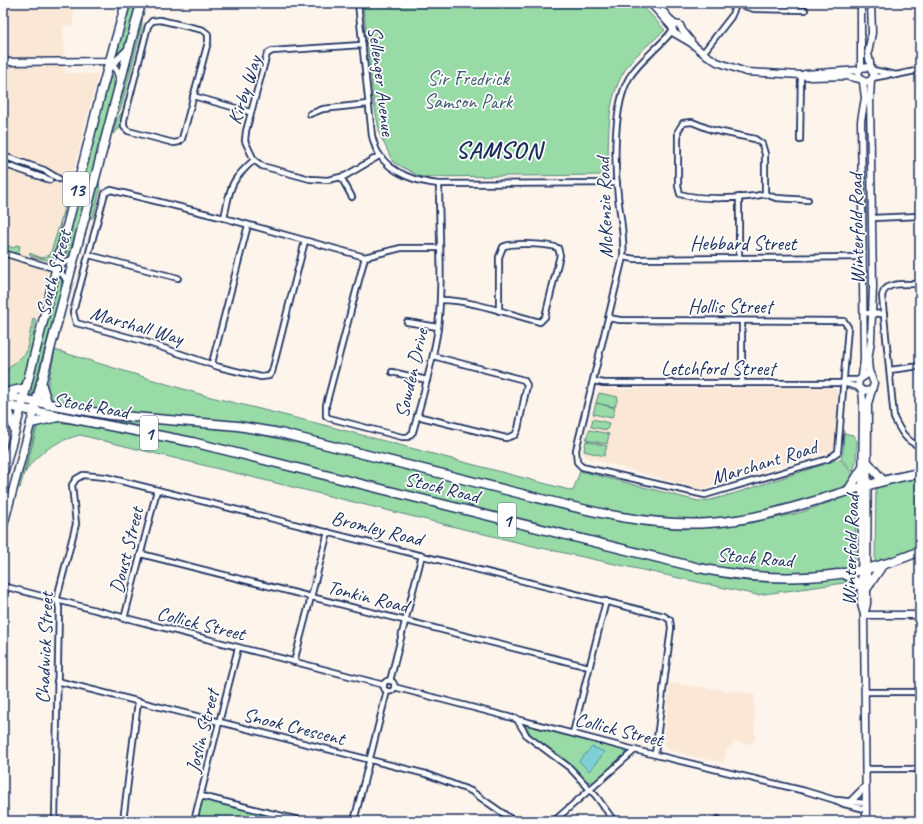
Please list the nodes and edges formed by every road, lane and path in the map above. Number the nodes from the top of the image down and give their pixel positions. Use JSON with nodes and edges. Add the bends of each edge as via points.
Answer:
{"nodes":[{"id":1,"x":126,"y":3,"type":"edge"},
{"id":2,"x":141,"y":3,"type":"edge"},
{"id":3,"x":358,"y":3,"type":"edge"},
{"id":4,"x":650,"y":3,"type":"edge"},
{"id":5,"x":655,"y":3,"type":"edge"},
{"id":6,"x":861,"y":3,"type":"edge"},
{"id":7,"x":871,"y":3,"type":"edge"},
{"id":8,"x":737,"y":4,"type":"edge"},
{"id":9,"x":805,"y":10,"type":"dead end"},
{"id":10,"x":675,"y":30,"type":"junction"},
{"id":11,"x":361,"y":45,"type":"junction"},
{"id":12,"x":128,"y":49,"type":"junction"},
{"id":13,"x":702,"y":53,"type":"junction"},
{"id":14,"x":110,"y":61,"type":"junction"},
{"id":15,"x":3,"y":62,"type":"edge"},
{"id":16,"x":860,"y":69,"type":"junction"},
{"id":17,"x":872,"y":69,"type":"junction"},
{"id":18,"x":920,"y":70,"type":"edge"},
{"id":19,"x":801,"y":74,"type":"junction"},
{"id":20,"x":888,"y":75,"type":"junction"},
{"id":21,"x":872,"y":79,"type":"junction"},
{"id":22,"x":120,"y":80,"type":"junction"},
{"id":23,"x":861,"y":80,"type":"junction"},
{"id":24,"x":193,"y":96,"type":"junction"},
{"id":25,"x":368,"y":104,"type":"junction"},
{"id":26,"x":250,"y":112,"type":"junction"},
{"id":27,"x":310,"y":114,"type":"dead end"},
{"id":28,"x":800,"y":140,"type":"dead end"},
{"id":29,"x":3,"y":156,"type":"edge"},
{"id":30,"x":379,"y":156,"type":"junction"},
{"id":31,"x":254,"y":160,"type":"junction"},
{"id":32,"x":3,"y":164,"type":"edge"},
{"id":33,"x":341,"y":177,"type":"junction"},
{"id":34,"x":58,"y":179,"type":"dead end"},
{"id":35,"x":50,"y":180,"type":"dead end"},
{"id":36,"x":617,"y":183,"type":"junction"},
{"id":37,"x":439,"y":184,"type":"junction"},
{"id":38,"x":765,"y":194,"type":"junction"},
{"id":39,"x":352,"y":196,"type":"dead end"},
{"id":40,"x":739,"y":197,"type":"junction"},
{"id":41,"x":808,"y":200,"type":"dead end"},
{"id":42,"x":920,"y":216,"type":"edge"},
{"id":43,"x":224,"y":218,"type":"junction"},
{"id":44,"x":872,"y":218,"type":"junction"},
{"id":45,"x":248,"y":225,"type":"junction"},
{"id":46,"x":305,"y":241,"type":"junction"},
{"id":47,"x":439,"y":248,"type":"junction"},
{"id":48,"x":3,"y":253,"type":"edge"},
{"id":49,"x":89,"y":255,"type":"junction"},
{"id":50,"x":74,"y":256,"type":"junction"},
{"id":51,"x":364,"y":257,"type":"junction"},
{"id":52,"x":623,"y":257,"type":"junction"},
{"id":53,"x":862,"y":257,"type":"junction"},
{"id":54,"x":739,"y":258,"type":"junction"},
{"id":55,"x":56,"y":269,"type":"junction"},
{"id":56,"x":178,"y":278,"type":"dead end"},
{"id":57,"x":67,"y":284,"type":"junction"},
{"id":58,"x":920,"y":284,"type":"edge"},
{"id":59,"x":440,"y":300,"type":"junction"},
{"id":60,"x":498,"y":311,"type":"junction"},
{"id":61,"x":863,"y":313,"type":"junction"},
{"id":62,"x":872,"y":313,"type":"junction"},
{"id":63,"x":884,"y":314,"type":"junction"},
{"id":64,"x":608,"y":318,"type":"junction"},
{"id":65,"x":742,"y":321,"type":"junction"},
{"id":66,"x":407,"y":322,"type":"dead end"},
{"id":67,"x":438,"y":327,"type":"junction"},
{"id":68,"x":848,"y":327,"type":"joint"},
{"id":69,"x":433,"y":356,"type":"junction"},
{"id":70,"x":212,"y":363,"type":"junction"},
{"id":71,"x":920,"y":366,"type":"edge"},
{"id":72,"x":890,"y":370,"type":"junction"},
{"id":73,"x":392,"y":372,"type":"dead end"},
{"id":74,"x":871,"y":377,"type":"junction"},
{"id":75,"x":861,"y":378,"type":"junction"},
{"id":76,"x":426,"y":380,"type":"junction"},
{"id":77,"x":593,"y":381,"type":"junction"},
{"id":78,"x":742,"y":382,"type":"junction"},
{"id":79,"x":41,"y":383,"type":"junction"},
{"id":80,"x":843,"y":383,"type":"junction"},
{"id":81,"x":26,"y":388,"type":"junction"},
{"id":82,"x":860,"y":389,"type":"junction"},
{"id":83,"x":872,"y":390,"type":"junction"},
{"id":84,"x":3,"y":394,"type":"edge"},
{"id":85,"x":23,"y":400,"type":"junction"},
{"id":86,"x":36,"y":402,"type":"junction"},
{"id":87,"x":48,"y":405,"type":"junction"},
{"id":88,"x":5,"y":406,"type":"edge"},
{"id":89,"x":21,"y":409,"type":"junction"},
{"id":90,"x":34,"y":411,"type":"junction"},
{"id":91,"x":60,"y":416,"type":"junction"},
{"id":92,"x":418,"y":416,"type":"junction"},
{"id":93,"x":31,"y":423,"type":"junction"},
{"id":94,"x":15,"y":431,"type":"junction"},
{"id":95,"x":920,"y":446,"type":"edge"},
{"id":96,"x":577,"y":462,"type":"joint"},
{"id":97,"x":865,"y":466,"type":"junction"},
{"id":98,"x":920,"y":473,"type":"edge"},
{"id":99,"x":3,"y":476,"type":"edge"},
{"id":100,"x":76,"y":479,"type":"joint"},
{"id":101,"x":883,"y":481,"type":"junction"},
{"id":102,"x":865,"y":486,"type":"junction"},
{"id":103,"x":157,"y":490,"type":"junction"},
{"id":104,"x":848,"y":490,"type":"junction"},
{"id":105,"x":6,"y":506,"type":"edge"},
{"id":106,"x":3,"y":527,"type":"edge"},
{"id":107,"x":328,"y":532,"type":"junction"},
{"id":108,"x":920,"y":551,"type":"edge"},
{"id":109,"x":141,"y":554,"type":"junction"},
{"id":110,"x":422,"y":555,"type":"junction"},
{"id":111,"x":883,"y":564,"type":"junction"},
{"id":112,"x":864,"y":569,"type":"junction"},
{"id":113,"x":842,"y":573,"type":"junction"},
{"id":114,"x":864,"y":587,"type":"junction"},
{"id":115,"x":5,"y":590,"type":"edge"},
{"id":116,"x":311,"y":597,"type":"junction"},
{"id":117,"x":606,"y":601,"type":"junction"},
{"id":118,"x":58,"y":602,"type":"junction"},
{"id":119,"x":864,"y":615,"type":"junction"},
{"id":120,"x":920,"y":615,"type":"edge"},
{"id":121,"x":124,"y":619,"type":"junction"},
{"id":122,"x":406,"y":620,"type":"junction"},
{"id":123,"x":238,"y":648,"type":"junction"},
{"id":124,"x":294,"y":662,"type":"junction"},
{"id":125,"x":589,"y":667,"type":"junction"},
{"id":126,"x":57,"y":681,"type":"junction"},
{"id":127,"x":390,"y":681,"type":"junction"},
{"id":128,"x":384,"y":685,"type":"junction"},
{"id":129,"x":394,"y":687,"type":"junction"},
{"id":130,"x":387,"y":691,"type":"junction"},
{"id":131,"x":866,"y":692,"type":"junction"},
{"id":132,"x":920,"y":692,"type":"edge"},
{"id":133,"x":138,"y":702,"type":"junction"},
{"id":134,"x":516,"y":718,"type":"junction"},
{"id":135,"x":219,"y":723,"type":"junction"},
{"id":136,"x":573,"y":733,"type":"junction"},
{"id":137,"x":635,"y":750,"type":"junction"},
{"id":138,"x":655,"y":754,"type":"junction"},
{"id":139,"x":370,"y":760,"type":"junction"},
{"id":140,"x":866,"y":769,"type":"junction"},
{"id":141,"x":920,"y":769,"type":"edge"},
{"id":142,"x":866,"y":786,"type":"junction"},
{"id":143,"x":590,"y":789,"type":"junction"},
{"id":144,"x":201,"y":796,"type":"junction"},
{"id":145,"x":835,"y":800,"type":"junction"},
{"id":146,"x":851,"y":801,"type":"junction"},
{"id":147,"x":865,"y":806,"type":"junction"},
{"id":148,"x":55,"y":821,"type":"edge"},
{"id":149,"x":123,"y":821,"type":"edge"},
{"id":150,"x":194,"y":821,"type":"edge"},
{"id":151,"x":303,"y":821,"type":"edge"},
{"id":152,"x":354,"y":821,"type":"edge"},
{"id":153,"x":514,"y":821,"type":"edge"},
{"id":154,"x":554,"y":821,"type":"edge"},
{"id":155,"x":614,"y":821,"type":"edge"},
{"id":156,"x":866,"y":821,"type":"edge"}],
"edges":[{"from":1,"to":14,"type":"highway","name":"South Street","number":"13"},
{"from":2,"to":12,"type":"highway","name":"South Street","number":"13"},
{"from":3,"to":11,"type":"street","name":"Sellenger Avenue"},
{"from":4,"to":10,"type":"main road"},
{"from":5,"to":10,"type":"main road"},
{"from":6,"to":16,"type":"main road"},
{"from":7,"to":17,"type":"main road","via":[[872,33],[868,53]]},
{"from":8,"to":9,"type":"street","via":[[754,9]]},
{"from":8,"to":13,"type":"street","via":[[731,17]]},
{"from":10,"to":13,"type":"main road"},
{"from":10,"to":36,"type":"street","name":"McKenzie Road","via":[[635,69],[622,94],[617,118]]},
{"from":11,"to":25,"type":"street","name":"Sellenger Avenue"},
{"from":11,"to":26,"type":"street","name":"Kirby Way","via":[[267,54]]},
{"from":12,"to":14,"type":"main road","via":[[116,61]]},
{"from":12,"to":22,"type":"highway","name":"South Street","number":"13"},
{"from":13,"to":19,"type":"main road","via":[[723,65],[746,72]]},
{"from":14,"to":15,"type":"main road"},
{"from":14,"to":22,"type":"main road"},
{"from":14,"to":55,"type":"highway","name":"South Street","number":"13"},
{"from":16,"to":17,"type":"main road","via":[[865,66]]},
{"from":16,"to":19,"type":"main road"},
{"from":16,"to":23,"type":"main road","name":"Winterfold Road"},
{"from":17,"to":20,"type":"street"},
{"from":17,"to":21,"type":"main road","name":"Winterfold Road"},
{"from":18,"to":20,"type":"street"},
{"from":19,"to":23,"type":"main road","via":[[811,77],[847,76]]},
{"from":19,"to":28,"type":"street"},
{"from":20,"to":21,"type":"street"},
{"from":21,"to":23,"type":"main road"},
{"from":21,"to":44,"type":"main road","name":"Winterfold Road"},
{"from":22,"to":50,"type":"highway","name":"South Street","number":"13"},
{"from":23,"to":53,"type":"main road","name":"Winterfold Road","via":[[864,98],[861,121]]},
{"from":24,"to":24,"type":"street","via":[[179,142],[174,143],[128,131],[124,126],[144,40],[152,21],[160,20],[203,30],[208,34]]},
{"from":24,"to":26,"type":"street"},
{"from":25,"to":27,"type":"street","via":[[323,109]]},
{"from":25,"to":30,"type":"street","name":"Sellenger Avenue","via":[[372,136]]},
{"from":26,"to":31,"type":"street","name":"Kirby Way","via":[[245,141]]},
{"from":29,"to":34,"type":"street","via":[[44,170]]},
{"from":30,"to":33,"type":"street"},
{"from":30,"to":37,"type":"street","name":"Sellenger Avenue","via":[[412,179]]},
{"from":31,"to":33,"type":"street","via":[[262,166],[310,179],[328,180]]},
{"from":31,"to":43,"type":"street","via":[[232,183]]},
{"from":32,"to":35,"type":"street"},
{"from":33,"to":39,"type":"street"},
{"from":36,"to":37,"type":"street","name":"Sellenger Avenue"},
{"from":36,"to":52,"type":"street","name":"McKenzie Road","via":[[624,242]]},
{"from":37,"to":47,"type":"street","name":"Sowden Drive"},
{"from":38,"to":40,"type":"street"},
{"from":38,"to":40,"type":"street","via":[[765,154],[759,142],[692,122],[683,123],[678,130],[680,194],[689,197]]},
{"from":38,"to":41,"type":"street","via":[[776,198]]},
{"from":40,"to":54,"type":"street"},
{"from":42,"to":44,"type":"street"},
{"from":43,"to":45,"type":"street","name":"Marshall Way"},
{"from":43,"to":49,"type":"street","name":"Marshall Way","via":[[109,190],[105,194]]},
{"from":44,"to":62,"type":"main road","name":"Winterfold Road"},
{"from":45,"to":46,"type":"street","name":"Marshall Way"},
{"from":45,"to":70,"type":"street"},
{"from":46,"to":51,"type":"street","name":"Marshall Way"},
{"from":46,"to":70,"type":"street","name":"Marshall Way","via":[[269,376],[261,377]]},
{"from":47,"to":51,"type":"street","name":"Marshall Way","via":[[401,248]]},
{"from":47,"to":59,"type":"street","name":"Sowden Drive"},
{"from":48,"to":55,"type":"street"},
{"from":49,"to":56,"type":"street"},
{"from":49,"to":70,"type":"street","name":"Marshall Way","via":[[73,312],[76,323]]},
{"from":50,"to":55,"type":"street"},
{"from":50,"to":57,"type":"highway","name":"South Street","number":"13"},
{"from":51,"to":92,"type":"street","name":"Sowden Drive","via":[[326,405],[326,416],[402,437],[413,432]]},
{"from":52,"to":54,"type":"street","name":"Hebbard Street"},
{"from":52,"to":64,"type":"street","name":"McKenzie Road"},
{"from":53,"to":54,"type":"street","name":"Hebbard Street"},
{"from":53,"to":61,"type":"main road","name":"Winterfold Road"},
{"from":55,"to":57,"type":"street","via":[[63,275]]},
{"from":55,"to":81,"type":"highway","name":"South Street","number":"13"},
{"from":57,"to":79,"type":"highway","name":"South Street","number":"13"},
{"from":58,"to":63,"type":"street","via":[[887,288],[882,296]]},
{"from":59,"to":60,"type":"street"},
{"from":59,"to":67,"type":"street","name":"Sowden Drive"},
{"from":60,"to":60,"type":"street","via":[[540,322],[542,320],[560,255],[558,248],[551,245],[511,244],[502,248],[499,257]]},
{"from":61,"to":62,"type":"street"},
{"from":61,"to":75,"type":"main road","name":"Winterfold Road"},
{"from":62,"to":63,"type":"street"},
{"from":62,"to":74,"type":"main road","name":"Winterfold Road","via":[[868,361]]},
{"from":63,"to":72,"type":"street"},
{"from":64,"to":65,"type":"street","name":"Hollis Street"},
{"from":64,"to":77,"type":"street","name":"McKenzie Road"},
{"from":65,"to":68,"type":"street","name":"Hollis Street","via":[[844,320]]},
{"from":65,"to":78,"type":"street"},
{"from":66,"to":67,"type":"street"},
{"from":67,"to":69,"type":"street","name":"Sowden Drive"},
{"from":68,"to":80,"type":"street","name":"Marchant Road"},
{"from":69,"to":76,"type":"street","name":"Sowden Drive"},
{"from":69,"to":92,"type":"street","via":[[524,380],[527,385],[518,429],[515,435],[506,438]]},
{"from":71,"to":72,"type":"street"},
{"from":72,"to":95,"type":"street","via":[[894,418],[902,434]]},
{"from":73,"to":76,"type":"street"},
{"from":74,"to":75,"type":"main road","via":[[867,375]]},
{"from":74,"to":83,"type":"main road","via":[[874,384]]},
{"from":75,"to":80,"type":"street","name":"Letchford Street"},
{"from":75,"to":82,"type":"main road"},
{"from":76,"to":92,"type":"street","name":"Sowden Drive"},
{"from":77,"to":78,"type":"street","name":"Letchford Street"},
{"from":77,"to":96,"type":"street","name":"McKenzie Road","via":[[576,450]]},
{"from":78,"to":80,"type":"street","name":"Letchford Street"},
{"from":79,"to":86,"type":"highway","name":"South Street","number":"13"},
{"from":79,"to":87,"type":"highway"},
{"from":80,"to":82,"type":"street","name":"Letchford Street"},
{"from":80,"to":96,"type":"street","name":"Marchant Road","via":[[840,442],[837,454],[828,459],[710,494],[700,494],[582,467]]},
{"from":81,"to":84,"type":"highway"},
{"from":81,"to":85,"type":"highway","name":"South Street","number":"13"},
{"from":82,"to":83,"type":"main road","via":[[868,392]]},
{"from":82,"to":97,"type":"main road","name":"Winterfold Road","via":[[863,400]]},
{"from":83,"to":97,"type":"main road","name":"Winterfold Road","via":[[868,404]]},
{"from":84,"to":85,"type":"highway","name":"Stock Road","number":"1"},
{"from":85,"to":86,"type":"highway","name":"Stock Road","number":"1"},
{"from":85,"to":89,"type":"highway","name":"South Street","number":"13"},
{"from":86,"to":87,"type":"highway","name":"Stock Road","number":"1"},
{"from":86,"to":90,"type":"highway","name":"South Street","number":"13"},
{"from":87,"to":104,"type":"highway","name":"Stock Road","number":"1","via":[[110,415],[280,433],[599,513],[655,522],[696,524],[742,520],[788,510]]},
{"from":88,"to":89,"type":"highway","name":"Stock Road","number":"1"},
{"from":88,"to":94,"type":"highway"},
{"from":89,"to":90,"type":"highway","name":"Stock Road","number":"1"},
{"from":89,"to":94,"type":"main road","name":"South Street","number":"13"},
{"from":90,"to":91,"type":"highway","name":"Stock Road","number":"1"},
{"from":90,"to":93,"type":"main road","name":"South Street","number":"13"},
{"from":91,"to":93,"type":"highway"},
{"from":91,"to":113,"type":"highway","name":"Stock Road","number":"1","via":[[185,440],[714,571],[779,578]]},
{"from":93,"to":105,"type":"main road","name":"South Street","number":"13"},
{"from":94,"to":99,"type":"main road","name":"South Street","number":"13"},
{"from":97,"to":101,"type":"highway"},
{"from":97,"to":102,"type":"main road","name":"Winterfold Road"},
{"from":97,"to":104,"type":"highway"},
{"from":98,"to":101,"type":"highway","name":"Stock Road","number":"1"},
{"from":100,"to":103,"type":"street","name":"Bromley Road","via":[[90,474]]},
{"from":100,"to":118,"type":"street","name":"Chadwick Street","via":[[72,485],[76,524]]},
{"from":101,"to":102,"type":"highway","name":"Stock Road","number":"1"},
{"from":102,"to":104,"type":"highway","name":"Stock Road","number":"1"},
{"from":102,"to":112,"type":"main road","name":"Winterfold Road"},
{"from":103,"to":107,"type":"street","name":"Bromley Road"},
{"from":103,"to":109,"type":"street","name":"Doust Street"},
{"from":105,"to":106,"type":"main road","name":"South Street","number":"13"},
{"from":107,"to":110,"type":"street","name":"Bromley Road"},
{"from":107,"to":116,"type":"street"},
{"from":108,"to":111,"type":"highway","name":"Stock Road","number":"1"},
{"from":109,"to":116,"type":"street","name":"Tonkin Road"},
{"from":109,"to":121,"type":"street","name":"Doust Street"},
{"from":110,"to":117,"type":"street","name":"Bromley Road"},
{"from":110,"to":122,"type":"street"},
{"from":111,"to":112,"type":"highway","name":"Stock Road","number":"1"},
{"from":111,"to":114,"type":"highway"},
{"from":112,"to":113,"type":"highway","name":"Stock Road","number":"1"},
{"from":112,"to":114,"type":"main road","name":"Winterfold Road"},
{"from":113,"to":114,"type":"highway"},
{"from":114,"to":119,"type":"main road","name":"Winterfold Road","via":[[861,604]]},
{"from":115,"to":118,"type":"street","name":"Collick Street"},
{"from":116,"to":122,"type":"street","name":"Tonkin Road"},
{"from":116,"to":124,"type":"street"},
{"from":117,"to":125,"type":"street"},
{"from":117,"to":138,"type":"street","name":"Bromley Road","via":[[664,616],[670,620]]},
{"from":118,"to":121,"type":"street","name":"Collick Street"},
{"from":118,"to":126,"type":"street","name":"Chadwick Street"},
{"from":119,"to":120,"type":"main road"},
{"from":119,"to":131,"type":"main road","name":"Winterfold Road"},
{"from":121,"to":123,"type":"street","name":"Collick Street"},
{"from":122,"to":125,"type":"street","name":"Tonkin Road"},
{"from":122,"to":127,"type":"street"},
{"from":123,"to":124,"type":"street","name":"Collick Street"},
{"from":123,"to":135,"type":"street","name":"Joslin Street"},
{"from":124,"to":128,"type":"street","name":"Collick Street"},
{"from":125,"to":136,"type":"street"},
{"from":126,"to":133,"type":"street","name":"Snook Crescent"},
{"from":126,"to":148,"type":"street","name":"Chadwick Street"},
{"from":127,"to":128,"type":"street"},
{"from":127,"to":129,"type":"street"},
{"from":128,"to":130,"type":"street"},
{"from":129,"to":130,"type":"street","via":[[393,690]]},
{"from":129,"to":134,"type":"street","name":"Collick Street"},
{"from":130,"to":139,"type":"street"},
{"from":131,"to":132,"type":"street"},
{"from":131,"to":140,"type":"main road","name":"Winterfold Road"},
{"from":133,"to":135,"type":"street","name":"Snook Crescent"},
{"from":133,"to":149,"type":"street"},
{"from":134,"to":136,"type":"street","name":"Collick Street"},
{"from":134,"to":143,"type":"street","via":[[527,736],[564,763]]},
{"from":135,"to":139,"type":"street","name":"Snook Crescent"},
{"from":135,"to":144,"type":"street","name":"Joslin Street"},
{"from":136,"to":137,"type":"street","name":"Collick Street"},
{"from":137,"to":138,"type":"street","name":"Collick Street"},
{"from":137,"to":143,"type":"street"},
{"from":138,"to":145,"type":"street","name":"Collick Street"},
{"from":139,"to":152,"type":"street"},
{"from":139,"to":153,"type":"street","name":"Snook Crescent","via":[[426,774],[462,787],[478,795]]},
{"from":140,"to":141,"type":"street"},
{"from":140,"to":142,"type":"main road","name":"Winterfold Road"},
{"from":142,"to":146,"type":"main road"},
{"from":142,"to":147,"type":"main road","name":"Winterfold Road"},
{"from":143,"to":154,"type":"street"},
{"from":143,"to":155,"type":"street"},
{"from":144,"to":150,"type":"street","name":"Joslin Street"},
{"from":144,"to":151,"type":"street"},
{"from":145,"to":146,"type":"street","name":"Collick Street"},
{"from":145,"to":147,"type":"street","name":"Collick Street","via":[[844,804]]},
{"from":146,"to":147,"type":"street","name":"Collick Street"},
{"from":147,"to":156,"type":"main road","name":"Winterfold Road"}]}
